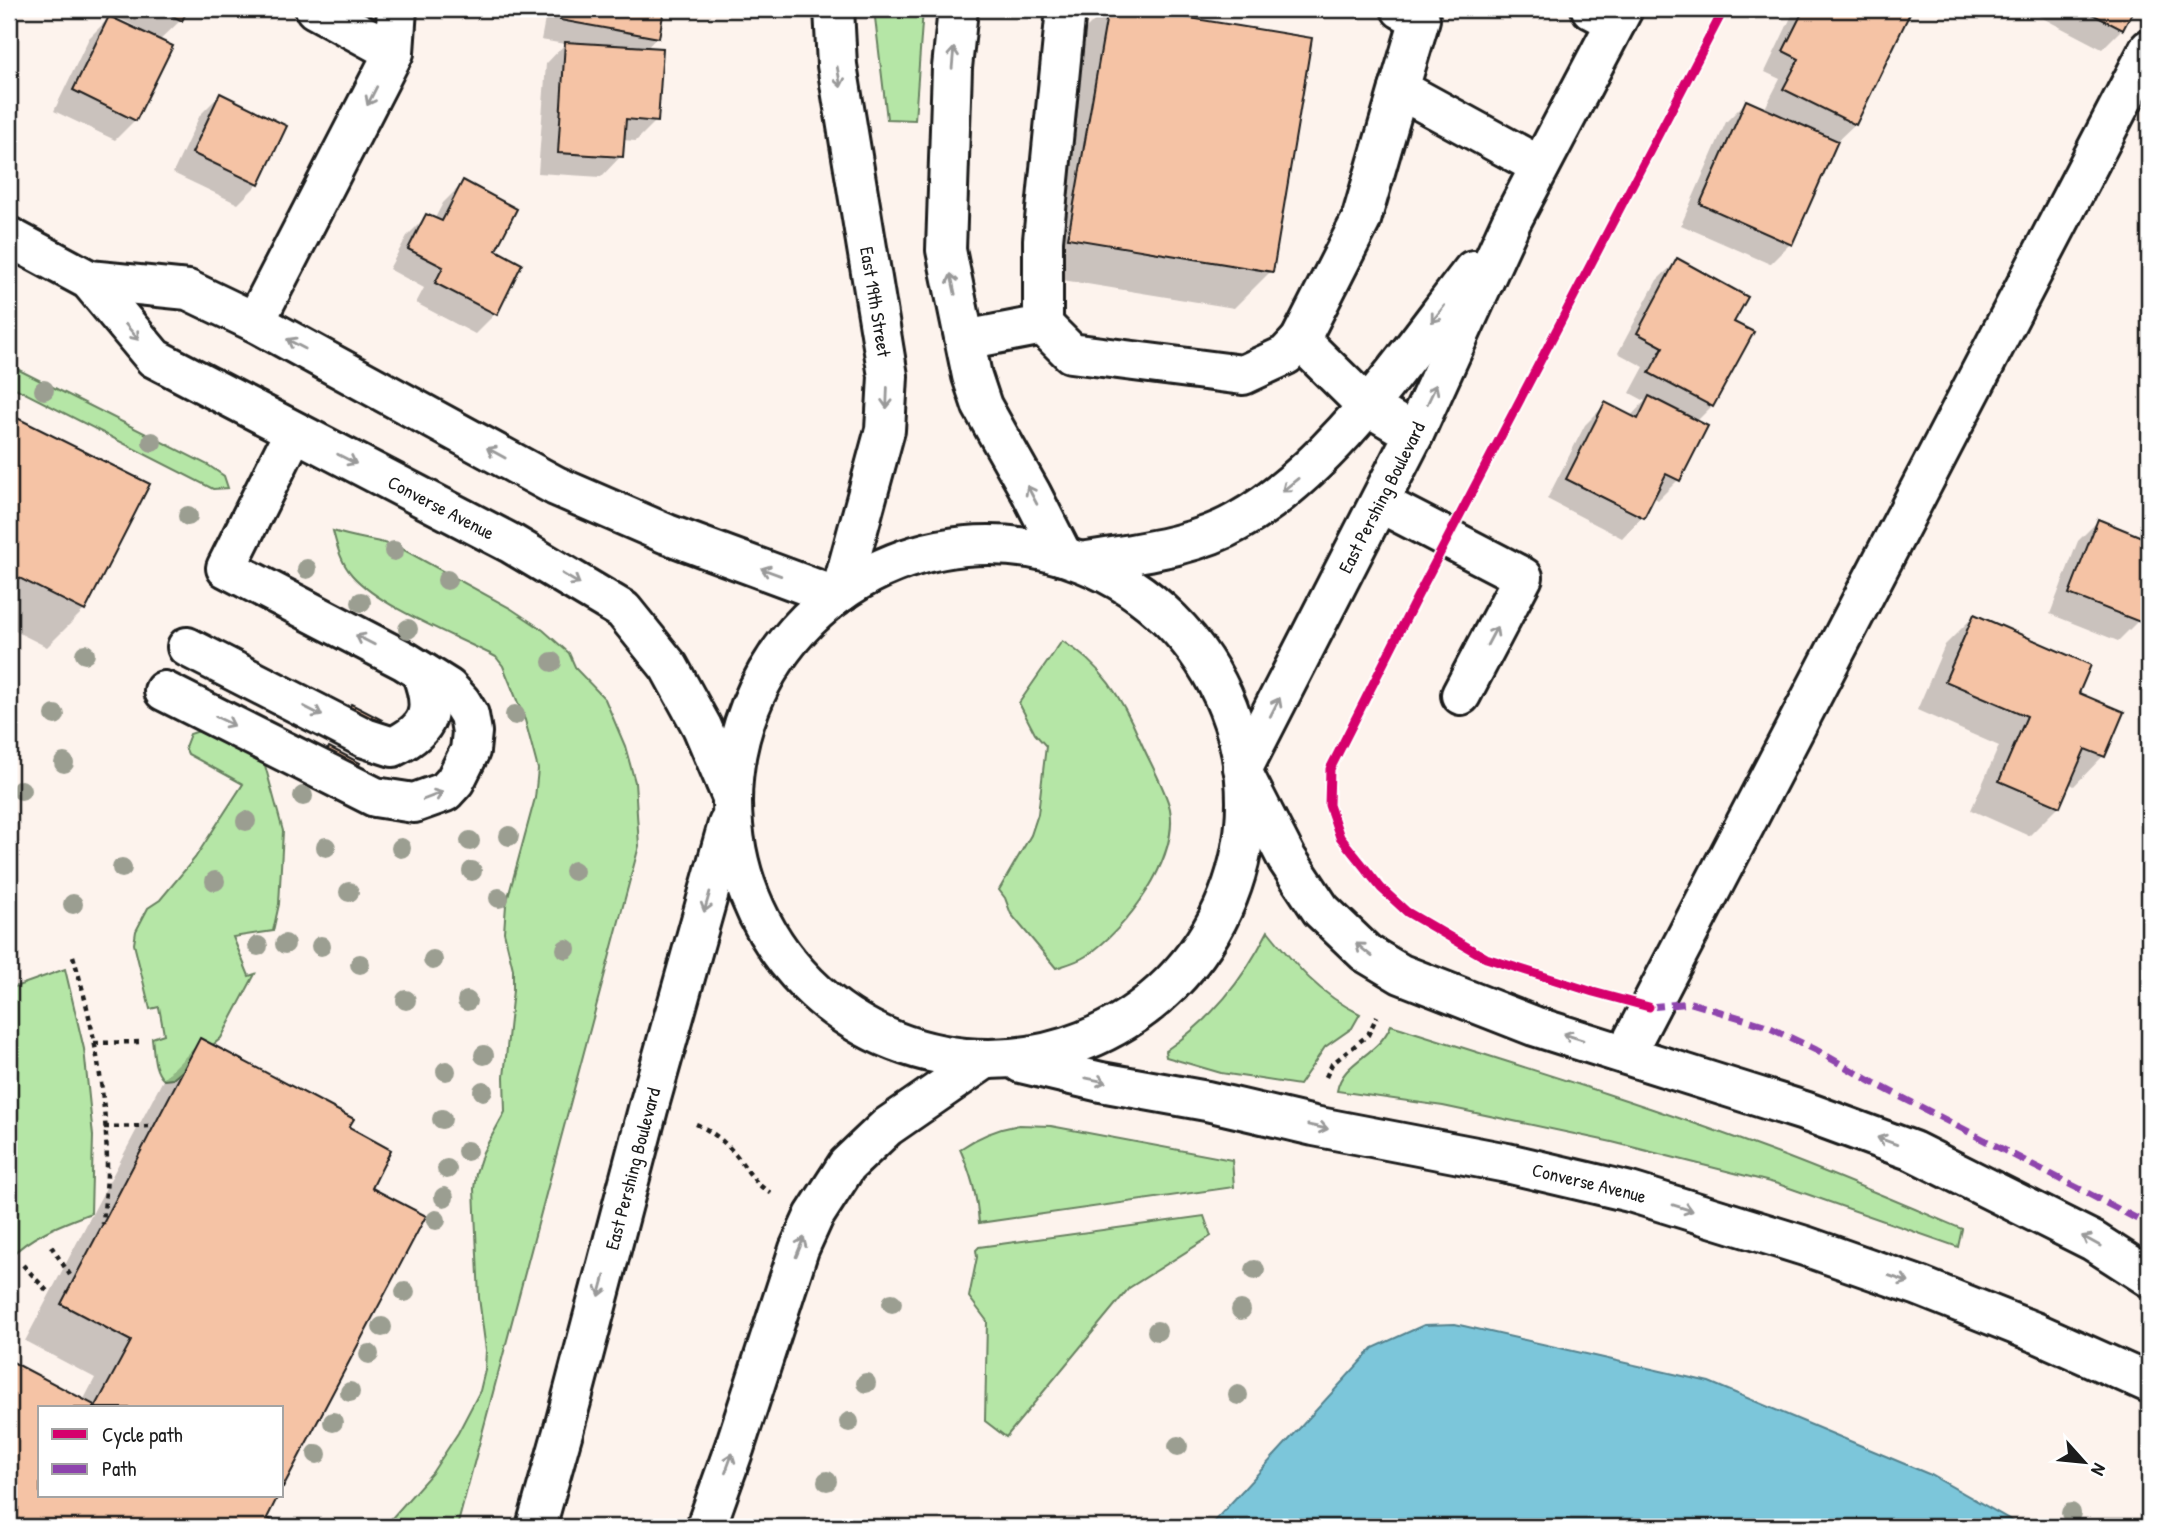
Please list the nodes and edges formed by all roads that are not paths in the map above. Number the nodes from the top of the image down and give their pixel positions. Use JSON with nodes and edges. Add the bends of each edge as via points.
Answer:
{"nodes":[{"id":1,"x":315,"y":9,"type":"edge"},
{"id":2,"x":397,"y":9,"type":"edge"},
{"id":3,"x":834,"y":9,"type":"edge"},
{"id":4,"x":958,"y":9,"type":"edge"},
{"id":5,"x":1066,"y":9,"type":"edge"},
{"id":6,"x":1401,"y":9,"type":"edge"},
{"id":7,"x":1610,"y":13,"type":"edge"},
{"id":8,"x":2149,"y":49,"type":"edge"},
{"id":9,"x":394,"y":52,"type":"junction"},
{"id":10,"x":1399,"y":89,"type":"junction"},
{"id":11,"x":1540,"y":166,"type":"junction"},
{"id":12,"x":1511,"y":222,"type":"junction"},
{"id":13,"x":9,"y":237,"type":"edge"},
{"id":14,"x":89,"y":280,"type":"junction"},
{"id":15,"x":255,"y":322,"type":"junction"},
{"id":16,"x":1043,"y":325,"type":"junction"},
{"id":17,"x":965,"y":340,"type":"junction"},
{"id":18,"x":1300,"y":340,"type":"junction"},
{"id":19,"x":1366,"y":405,"type":"junction"},
{"id":20,"x":294,"y":432,"type":"junction"},
{"id":21,"x":1414,"y":433,"type":"junction"},
{"id":22,"x":1380,"y":502,"type":"junction"},
{"id":23,"x":1073,"y":559,"type":"junction"},
{"id":24,"x":838,"y":594,"type":"junction"},
{"id":25,"x":187,"y":647,"type":"dead end"},
{"id":26,"x":421,"y":672,"type":"junction"},
{"id":27,"x":164,"y":691,"type":"dead end"},
{"id":28,"x":1461,"y":695,"type":"dead end"},
{"id":29,"x":1244,"y":771,"type":"junction"},
{"id":30,"x":732,"y":804,"type":"junction"},
{"id":31,"x":1626,"y":1053,"type":"junction"},
{"id":32,"x":994,"y":1060,"type":"junction"},
{"id":33,"x":2149,"y":1277,"type":"edge"},
{"id":34,"x":2149,"y":1383,"type":"edge"},
{"id":35,"x":536,"y":1527,"type":"edge"},
{"id":36,"x":706,"y":1527,"type":"edge"}],
"edges":[{"from":1,"to":9,"type":"main road"},
{"from":2,"to":9,"type":"main road"},
{"from":3,"to":24,"type":"main road","name":"East 19th Street","one_way":true,"via":[[837,65],[888,376],[885,430]]},
{"from":17,"to":4,"type":"main road","one_way":true,"via":[[946,250]]},
{"from":5,"to":16,"type":"main road","via":[[1042,240]]},
{"from":6,"to":10,"type":"main road","via":[[1420,19]]},
{"from":7,"to":11,"type":"main road","name":"East Pershing Boulevard"},
{"from":8,"to":31,"type":"main road"},
{"from":9,"to":15,"type":"main road","one_way":true},
{"from":10,"to":11,"type":"main road"},
{"from":10,"to":18,"type":"main road","via":[[1361,220]]},
{"from":11,"to":12,"type":"main road","name":"East Pershing Boulevard"},
{"from":12,"to":19,"type":"main road","name":"East Pershing Boulevard","one_way":true},
{"from":21,"to":12,"type":"main road","name":"East Pershing Boulevard","one_way":true},
{"from":13,"to":14,"type":"main road","name":"Converse Avenue"},
{"from":14,"to":15,"type":"main road","name":"Converse Avenue","via":[[188,290]]},
{"from":14,"to":20,"type":"main road","name":"Converse Avenue","one_way":true,"via":[[154,358]]},
{"from":24,"to":15,"type":"main road","name":"Converse Avenue","one_way":true,"via":[[667,534],[555,486]]},
{"from":16,"to":17,"type":"main road"},
{"from":16,"to":18,"type":"main road","via":[[1070,353],[1243,375],[1286,355]]},
{"from":23,"to":17,"type":"main road","one_way":true,"via":[[982,406]]},
{"from":18,"to":19,"type":"main road"},
{"from":19,"to":21,"type":"main road"},
{"from":19,"to":23,"type":"main road","name":"East Pershing Boulevard","one_way":true,"via":[[1297,480],[1236,523],[1193,540]]},
{"from":26,"to":20,"type":"main road","one_way":true,"via":[[226,568]]},
{"from":20,"to":30,"type":"main road","name":"Converse Avenue","one_way":true,"via":[[512,544],[623,610],[669,667],[702,727]]},
{"from":21,"to":22,"type":"main road","name":"East Pershing Boulevard"},
{"from":28,"to":22,"type":"main road","one_way":true,"via":[[1523,577]]},
{"from":29,"to":22,"type":"main road","name":"East Pershing Boulevard","one_way":true},
{"from":23,"to":24,"type":"main road","name":"East Pershing Boulevard","via":[[1024,547],[946,549],[873,572]]},
{"from":23,"to":29,"type":"main road","name":"East Pershing Boulevard","via":[[1123,582],[1160,610],[1191,643],[1229,713]]},
{"from":24,"to":30,"type":"main road","name":"East Pershing Boulevard","via":[[793,636],[761,684],[740,738]]},
{"from":25,"to":26,"type":"main road","one_way":true,"via":[[365,738],[393,747],[423,727],[429,691]]},
{"from":27,"to":26,"type":"main road","one_way":true,"via":[[374,797],[414,803],[444,792],[455,781],[470,751],[472,732],[461,702]]},
{"from":31,"to":29,"type":"main road","one_way":true,"via":[[1522,1021],[1401,974],[1366,953],[1321,910],[1287,859]]},
{"from":29,"to":32,"type":"main road","name":"East Pershing Boulevard","via":[[1244,827],[1235,877],[1214,925],[1185,968],[1148,1004],[1105,1032],[1056,1051]]},
{"from":30,"to":32,"type":"main road","name":"East Pershing Boulevard","via":[[740,868],[759,920],[790,966],[829,1005],[877,1035],[929,1053]]},
{"from":30,"to":35,"type":"main road","name":"East Pershing Boulevard","one_way":true},
{"from":33,"to":31,"type":"main road","one_way":true,"via":[[2093,1241],[1913,1151]]},
{"from":32,"to":34,"type":"main road","name":"Converse Avenue","one_way":true,"via":[[1630,1192],[1919,1286]]},
{"from":36,"to":32,"type":"main road","name":"East Pershing Boulevard","one_way":true,"via":[[814,1216],[847,1165],[887,1127]]}]}
